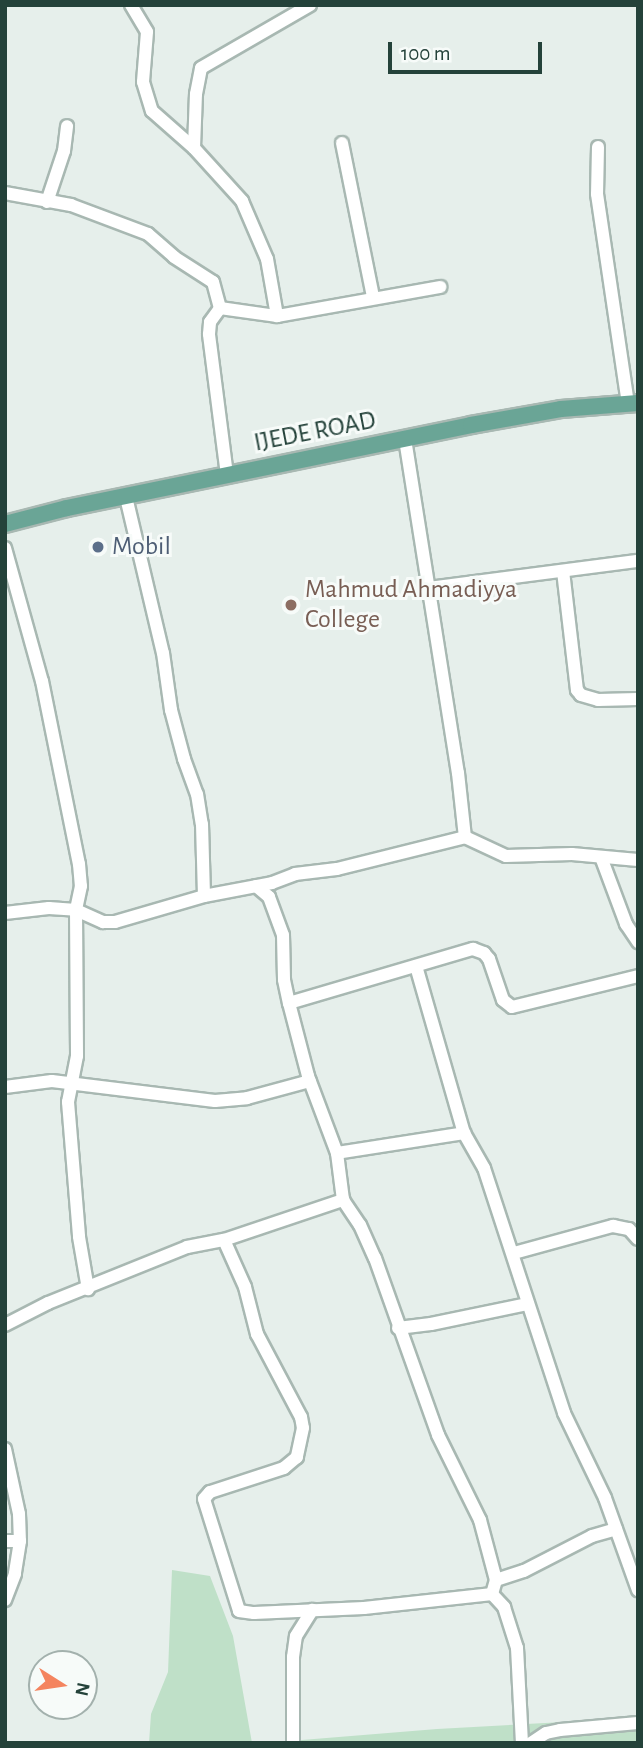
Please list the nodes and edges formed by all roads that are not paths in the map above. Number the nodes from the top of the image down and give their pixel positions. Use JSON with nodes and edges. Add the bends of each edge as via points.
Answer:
{"nodes":[{"id":1,"x":131,"y":5,"type":"edge"},
{"id":2,"x":310,"y":5,"type":"edge"},
{"id":3,"x":67,"y":126,"type":"dead end"},
{"id":4,"x":342,"y":143,"type":"dead end"},
{"id":5,"x":598,"y":147,"type":"dead end"},
{"id":6,"x":194,"y":148,"type":"junction"},
{"id":7,"x":5,"y":193,"type":"edge"},
{"id":8,"x":47,"y":202,"type":"junction"},
{"id":9,"x":440,"y":287,"type":"dead end"},
{"id":10,"x":373,"y":298,"type":"junction"},
{"id":11,"x":220,"y":308,"type":"junction"},
{"id":12,"x":277,"y":316,"type":"junction"},
{"id":13,"x":633,"y":403,"type":"edge"},
{"id":14,"x":405,"y":439,"type":"junction"},
{"id":15,"x":227,"y":475,"type":"junction"},
{"id":16,"x":126,"y":497,"type":"junction"},
{"id":17,"x":5,"y":524,"type":"edge"},
{"id":18,"x":5,"y":548,"type":"edge"},
{"id":19,"x":638,"y":561,"type":"edge"},
{"id":20,"x":563,"y":571,"type":"junction"},
{"id":21,"x":429,"y":588,"type":"junction"},
{"id":22,"x":638,"y":699,"type":"edge"},
{"id":23,"x":466,"y":837,"type":"junction"},
{"id":24,"x":601,"y":857,"type":"junction"},
{"id":25,"x":638,"y":860,"type":"edge"},
{"id":26,"x":272,"y":883,"type":"junction"},
{"id":27,"x":256,"y":886,"type":"junction"},
{"id":28,"x":204,"y":896,"type":"junction"},
{"id":29,"x":269,"y":897,"type":"junction"},
{"id":30,"x":76,"y":910,"type":"junction"},
{"id":31,"x":5,"y":913,"type":"edge"},
{"id":32,"x":638,"y":942,"type":"edge"},
{"id":33,"x":416,"y":966,"type":"junction"},
{"id":34,"x":638,"y":976,"type":"edge"},
{"id":35,"x":289,"y":1003,"type":"junction"},
{"id":36,"x":310,"y":1081,"type":"junction"},
{"id":37,"x":71,"y":1085,"type":"junction"},
{"id":38,"x":5,"y":1087,"type":"edge"},
{"id":39,"x":464,"y":1133,"type":"junction"},
{"id":40,"x":337,"y":1153,"type":"junction"},
{"id":41,"x":344,"y":1200,"type":"junction"},
{"id":42,"x":638,"y":1239,"type":"edge"},
{"id":43,"x":224,"y":1240,"type":"junction"},
{"id":44,"x":514,"y":1253,"type":"junction"},
{"id":45,"x":88,"y":1289,"type":"junction"},
{"id":46,"x":528,"y":1304,"type":"junction"},
{"id":47,"x":5,"y":1325,"type":"edge"},
{"id":48,"x":398,"y":1328,"type":"junction"},
{"id":49,"x":5,"y":1449,"type":"edge"},
{"id":50,"x":616,"y":1529,"type":"junction"},
{"id":51,"x":5,"y":1541,"type":"edge"},
{"id":52,"x":20,"y":1541,"type":"junction"},
{"id":53,"x":496,"y":1580,"type":"junction"},
{"id":54,"x":638,"y":1590,"type":"edge"},
{"id":55,"x":492,"y":1594,"type":"junction"},
{"id":56,"x":5,"y":1600,"type":"edge"},
{"id":57,"x":312,"y":1610,"type":"junction"},
{"id":58,"x":638,"y":1723,"type":"edge"},
{"id":59,"x":293,"y":1743,"type":"edge"},
{"id":60,"x":522,"y":1743,"type":"edge"},
{"id":61,"x":531,"y":1743,"type":"edge"}],
"edges":[{"from":1,"to":6,"type":"street","via":[[147,32],[144,82],[152,111]]},
{"from":2,"to":6,"type":"street","via":[[201,68]]},
{"from":3,"to":8,"type":"street"},
{"from":4,"to":10,"type":"street"},
{"from":5,"to":13,"type":"street","via":[[597,194]]},
{"from":6,"to":12,"type":"street","via":[[242,201],[256,226],[270,268]]},
{"from":7,"to":8,"type":"street"},
{"from":8,"to":11,"type":"street","via":[[71,205],[148,234],[213,282]]},
{"from":9,"to":10,"type":"street"},
{"from":10,"to":12,"type":"street"},
{"from":11,"to":12,"type":"street"},
{"from":11,"to":15,"type":"street","via":[[209,334]]},
{"from":13,"to":14,"type":"main road","name":"IJEDE ROAD","via":[[561,409]]},
{"from":14,"to":15,"type":"main road","name":"IJEDE ROAD"},
{"from":14,"to":21,"type":"street"},
{"from":15,"to":16,"type":"main road","name":"IJEDE ROAD"},
{"from":16,"to":17,"type":"main road","name":"IJEDE ROAD"},
{"from":16,"to":28,"type":"street","via":[[163,653],[171,710],[197,794]]},
{"from":18,"to":30,"type":"street","via":[[36,653],[79,864]]},
{"from":19,"to":20,"type":"street"},
{"from":20,"to":21,"type":"street"},
{"from":20,"to":22,"type":"street","via":[[577,690],[598,699]]},
{"from":21,"to":23,"type":"street"},
{"from":23,"to":24,"type":"street","via":[[506,856]]},
{"from":23,"to":26,"type":"street"},
{"from":24,"to":25,"type":"street"},
{"from":24,"to":32,"type":"street","via":[[626,924]]},
{"from":26,"to":27,"type":"street"},
{"from":26,"to":29,"type":"street"},
{"from":27,"to":28,"type":"street"},
{"from":27,"to":29,"type":"street"},
{"from":28,"to":30,"type":"street","via":[[115,922],[103,922]]},
{"from":29,"to":35,"type":"street","via":[[283,935]]},
{"from":30,"to":31,"type":"street"},
{"from":30,"to":37,"type":"street","via":[[77,1056]]},
{"from":33,"to":34,"type":"street","via":[[479,949],[488,959],[503,1000],[512,1007]]},
{"from":33,"to":35,"type":"street"},
{"from":33,"to":39,"type":"street"},
{"from":35,"to":36,"type":"street"},
{"from":36,"to":37,"type":"street","via":[[247,1098],[215,1101]]},
{"from":36,"to":40,"type":"street"},
{"from":37,"to":38,"type":"street","via":[[52,1081]]},
{"from":37,"to":45,"type":"street","via":[[68,1102]]},
{"from":39,"to":40,"type":"street"},
{"from":39,"to":44,"type":"street","via":[[484,1168]]},
{"from":40,"to":41,"type":"street"},
{"from":41,"to":43,"type":"street"},
{"from":41,"to":48,"type":"street","via":[[374,1258]]},
{"from":42,"to":44,"type":"street","via":[[629,1228],[613,1226]]},
{"from":43,"to":45,"type":"street","via":[[187,1247]]},
{"from":43,"to":57,"type":"street","via":[[245,1287],[257,1334],[303,1428],[297,1457],[284,1468],[210,1492],[204,1507],[239,1611]]},
{"from":44,"to":46,"type":"street"},
{"from":45,"to":47,"type":"street"},
{"from":46,"to":48,"type":"street"},
{"from":46,"to":50,"type":"street","via":[[564,1413]]},
{"from":48,"to":53,"type":"street","via":[[438,1435],[480,1520]]},
{"from":49,"to":52,"type":"street"},
{"from":50,"to":53,"type":"street"},
{"from":50,"to":54,"type":"street"},
{"from":51,"to":52,"type":"street"},
{"from":52,"to":56,"type":"street"},
{"from":53,"to":55,"type":"street"},
{"from":55,"to":57,"type":"street"},
{"from":55,"to":60,"type":"street","via":[[504,1607],[517,1648]]},
{"from":57,"to":59,"type":"street","via":[[296,1636]]},
{"from":58,"to":61,"type":"street","via":[[560,1730]]}]}
